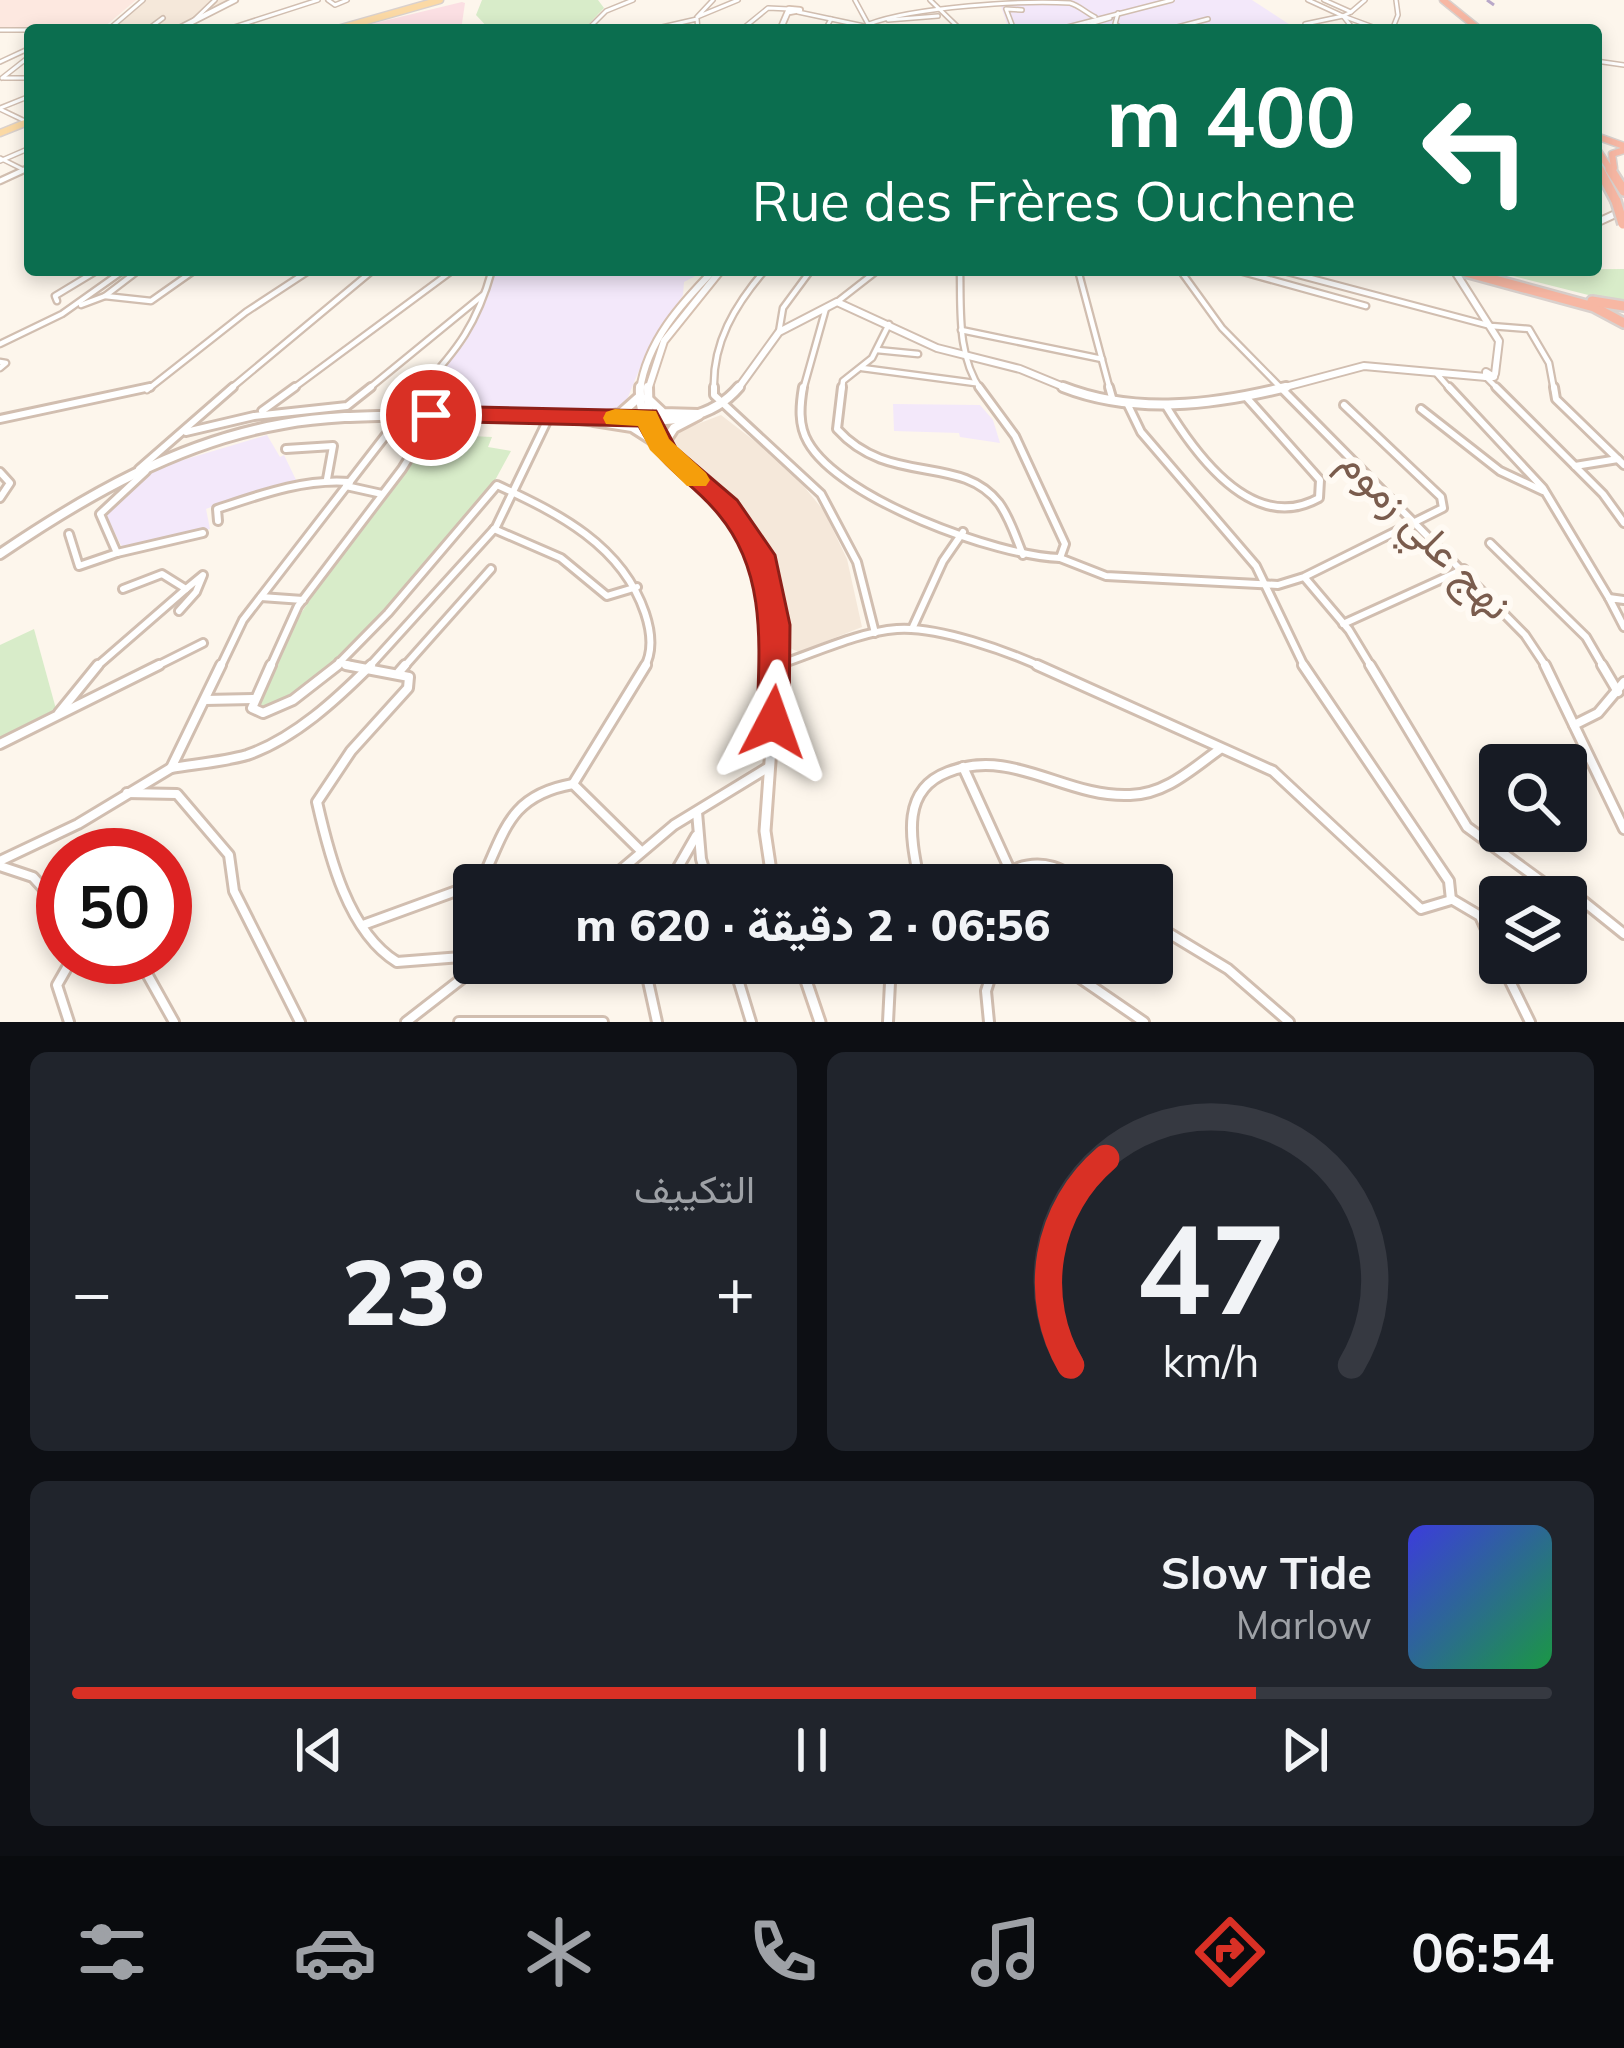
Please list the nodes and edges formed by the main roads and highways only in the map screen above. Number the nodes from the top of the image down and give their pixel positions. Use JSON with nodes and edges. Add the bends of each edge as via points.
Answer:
{"nodes":[{"id":1,"x":440,"y":0,"type":"edge"},
{"id":2,"x":1439,"y":0,"type":"edge"},
{"id":3,"x":355,"y":24,"type":"edge"},
{"id":4,"x":1469,"y":24,"type":"edge"},
{"id":5,"x":1624,"y":148,"type":"edge"},
{"id":6,"x":1602,"y":156,"type":"edge"},
{"id":7,"x":1615,"y":172,"type":"junction"},
{"id":8,"x":1602,"y":174,"type":"edge"},
{"id":9,"x":1624,"y":191,"type":"edge"},
{"id":10,"x":1623,"y":225,"type":"edge"},
{"id":11,"x":1480,"y":276,"type":"edge"},
{"id":12,"x":1507,"y":276,"type":"edge"},
{"id":13,"x":1624,"y":306,"type":"edge"},
{"id":14,"x":1624,"y":323,"type":"edge"}],
"edges":[{"from":1,"to":3,"type":"main road"},
{"from":2,"to":4,"type":"highway"},
{"from":5,"to":7,"type":"highway","via":[[1612,154]]},
{"from":6,"to":7,"type":"highway"},
{"from":7,"to":9,"type":"highway"},
{"from":8,"to":10,"type":"highway","bridge":true},
{"from":11,"to":14,"type":"highway"},
{"from":12,"to":13,"type":"highway"}]}
